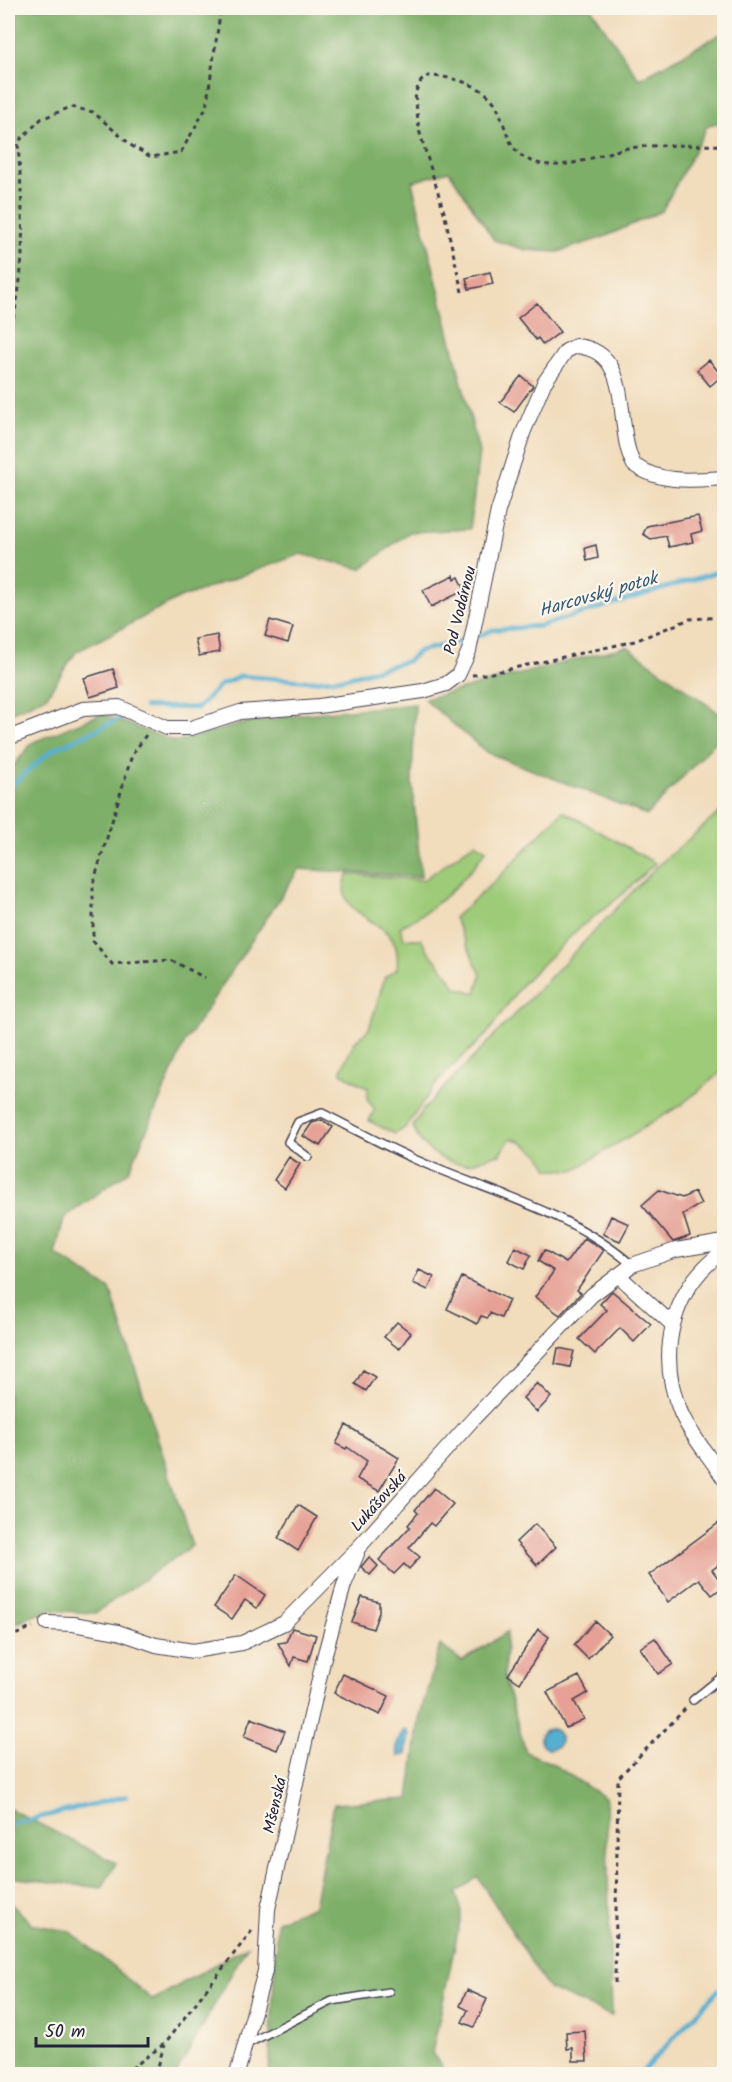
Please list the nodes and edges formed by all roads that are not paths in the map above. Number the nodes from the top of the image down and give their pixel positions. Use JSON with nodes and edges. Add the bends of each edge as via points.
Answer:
{"nodes":[{"id":1,"x":724,"y":478,"type":"edge"},
{"id":2,"x":8,"y":738,"type":"edge"},
{"id":3,"x":308,"y":1157,"type":"dead end"},
{"id":4,"x":724,"y":1242,"type":"edge"},
{"id":5,"x":724,"y":1251,"type":"edge"},
{"id":6,"x":632,"y":1265,"type":"junction"},
{"id":7,"x":618,"y":1275,"type":"junction"},
{"id":8,"x":672,"y":1325,"type":"junction"},
{"id":9,"x":724,"y":1479,"type":"edge"},
{"id":10,"x":360,"y":1546,"type":"junction"},
{"id":11,"x":47,"y":1623,"type":"road end"},
{"id":12,"x":724,"y":1675,"type":"edge"},
{"id":13,"x":693,"y":1700,"type":"road end"},
{"id":14,"x":389,"y":1992,"type":"dead end"},
{"id":15,"x":247,"y":2044,"type":"junction"},
{"id":16,"x":237,"y":2074,"type":"edge"}],
"edges":[{"from":1,"to":2,"type":"street","name":"Pod Vodárnou","via":[[654,477],[634,465],[624,440],[614,371],[607,358],[587,347],[576,346],[566,351],[544,383],[523,433],[498,511],[469,651],[458,675],[446,684],[319,706],[240,712],[191,728],[167,728],[119,707],[83,709]]},
{"from":3,"to":6,"type":"lane","via":[[288,1142],[298,1122],[322,1113],[411,1158],[582,1228]]},
{"from":4,"to":6,"type":"street","name":"Lukášovská","via":[[676,1250]]},
{"from":5,"to":8,"type":"street","via":[[708,1263],[684,1293]]},
{"from":6,"to":7,"type":"street","name":"Lukášovská"},
{"from":7,"to":8,"type":"street"},
{"from":7,"to":10,"type":"street","name":"Lukášovská","via":[[592,1295],[475,1417]]},
{"from":8,"to":9,"type":"street","via":[[668,1348],[672,1389],[682,1416]]},
{"from":10,"to":11,"type":"street","name":"Lukášovská","via":[[284,1623],[242,1643],[193,1651],[156,1645],[118,1632]]},
{"from":10,"to":15,"type":"street","name":"Mšenská","via":[[344,1585],[324,1656],[268,1910],[265,1971]]},
{"from":12,"to":13,"type":"lane"},
{"from":14,"to":15,"type":"lane","via":[[332,2001]]},
{"from":15,"to":16,"type":"street","name":"Mšenská"}]}
